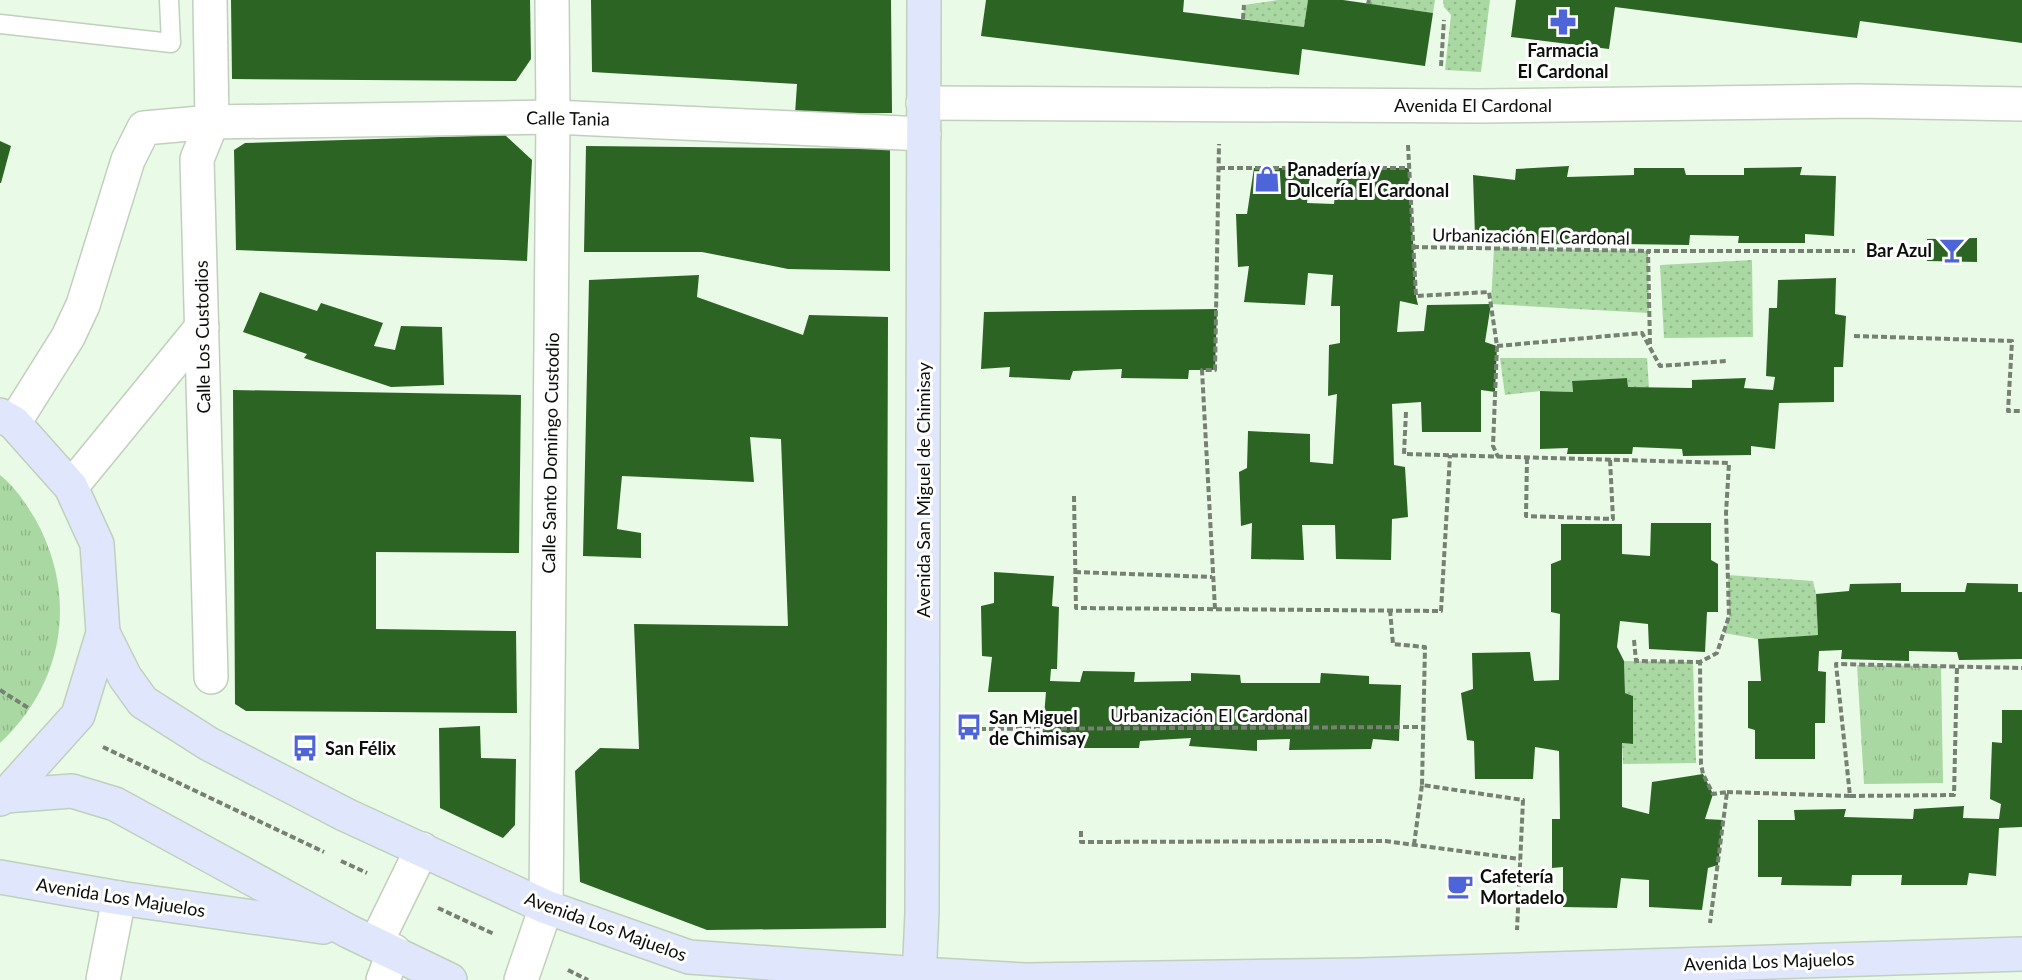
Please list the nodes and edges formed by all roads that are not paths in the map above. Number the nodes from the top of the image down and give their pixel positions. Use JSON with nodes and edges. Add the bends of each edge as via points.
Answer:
{"nodes":[{"id":1,"x":169,"y":0,"type":"edge"},
{"id":2,"x":210,"y":0,"type":"edge"},
{"id":3,"x":552,"y":0,"type":"edge"},
{"id":4,"x":924,"y":0,"type":"edge"},
{"id":5,"x":0,"y":24,"type":"edge"},
{"id":6,"x":2022,"y":105,"type":"edge"},
{"id":7,"x":553,"y":117,"type":"junction"},
{"id":8,"x":924,"y":118,"type":"junction"},
{"id":9,"x":212,"y":122,"type":"junction"},
{"id":10,"x":202,"y":327,"type":"junction"},
{"id":11,"x":7,"y":419,"type":"edge"},
{"id":12,"x":71,"y":487,"type":"junction"},
{"id":13,"x":103,"y":633,"type":"junction"},
{"id":14,"x":211,"y":677,"type":"dead end"},
{"id":15,"x":3,"y":798,"type":"edge"},
{"id":16,"x":422,"y":849,"type":"junction"},
{"id":17,"x":0,"y":878,"type":"edge"},
{"id":18,"x":120,"y":898,"type":"junction"},
{"id":19,"x":546,"y":907,"type":"junction"},
{"id":20,"x":2022,"y":954,"type":"edge"},
{"id":21,"x":379,"y":957,"type":"edge"},
{"id":22,"x":526,"y":966,"type":"edge"},
{"id":23,"x":919,"y":977,"type":"edge"},
{"id":24,"x":103,"y":980,"type":"edge"},
{"id":25,"x":450,"y":980,"type":"edge"}],
"edges":[{"from":1,"to":5,"type":"lane","via":[[171,43]]},
{"from":2,"to":9,"type":"street","name":"Calle Los Custodios"},
{"from":3,"to":7,"type":"street","name":"Calle Santo Domingo Custodio"},
{"from":4,"to":8,"type":"street","name":"Avenida San Miguel de Chimisay"},
{"from":6,"to":8,"type":"street","name":"Avenida El Cardonal","via":[[1858,101],[1404,105]]},
{"from":7,"to":8,"type":"street","name":"Calle Tania"},
{"from":7,"to":9,"type":"street","name":"Calle Tania"},
{"from":7,"to":19,"type":"street","name":"Calle Santo Domingo Custodio"},
{"from":8,"to":23,"type":"street","name":"Avenida San Miguel de Chimisay"},
{"from":9,"to":10,"type":"street","name":"Calle Los Custodios","via":[[197,159]]},
{"from":9,"to":11,"type":"street","name":"Calle Tania","via":[[144,128],[128,160],[73,327],[51,367]]},
{"from":10,"to":12,"type":"street"},
{"from":10,"to":14,"type":"street","name":"Calle Los Custodios"},
{"from":11,"to":12,"type":"street"},
{"from":12,"to":13,"type":"street","via":[[96,544]]},
{"from":13,"to":15,"type":"street","via":[[78,715]]},
{"from":13,"to":16,"type":"street","name":"Avenida Los Majuelos","via":[[125,677],[143,702],[209,744],[346,815]]},
{"from":15,"to":21,"type":"street","name":"Avenida Los Majuelos","via":[[72,791],[115,804]]},
{"from":16,"to":19,"type":"street","name":"Avenida Los Majuelos"},
{"from":16,"to":21,"type":"street","via":[[402,890]]},
{"from":17,"to":18,"type":"street","name":"Avenida Los Majuelos"},
{"from":18,"to":21,"type":"street","name":"Avenida Los Majuelos","via":[[291,921]]},
{"from":18,"to":24,"type":"street"},
{"from":19,"to":22,"type":"street","name":"Calle Santo Domingo Custodio"},
{"from":19,"to":23,"type":"street","name":"Avenida Los Majuelos","via":[[689,957]]},
{"from":20,"to":23,"type":"street","name":"Avenida Los Majuelos","via":[[1362,975],[1026,980]]},
{"from":21,"to":25,"type":"street","name":"Avenida Los Majuelos"}]}
